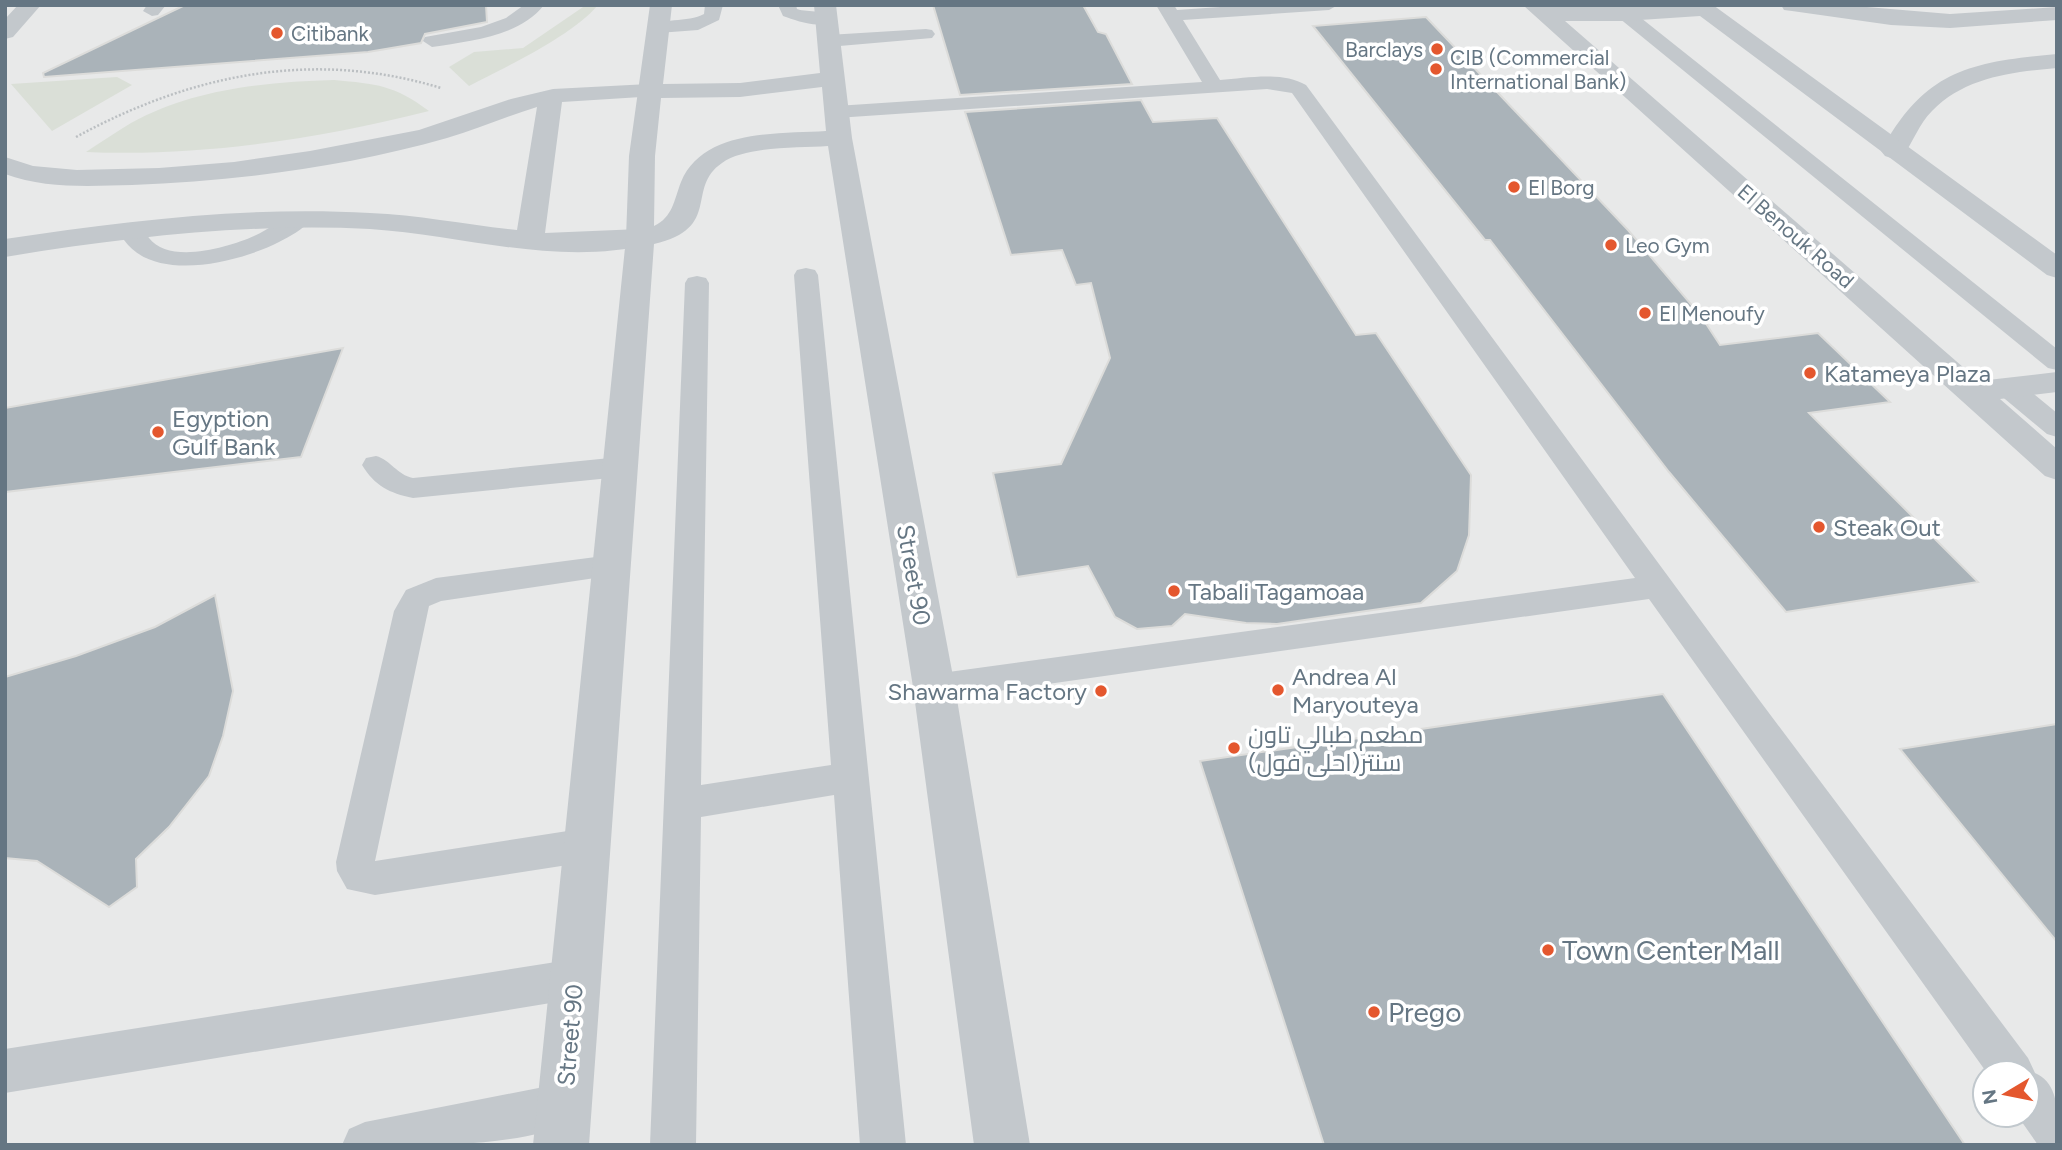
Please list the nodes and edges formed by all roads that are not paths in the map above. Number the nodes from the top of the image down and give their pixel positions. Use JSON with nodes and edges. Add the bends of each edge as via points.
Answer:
{"nodes":[{"id":1,"x":30,"y":5,"type":"edge"},
{"id":2,"x":536,"y":5,"type":"edge"},
{"id":3,"x":714,"y":5,"type":"edge"},
{"id":4,"x":787,"y":5,"type":"edge"},
{"id":5,"x":1329,"y":5,"type":"edge"},
{"id":6,"x":1792,"y":5,"type":"edge"},
{"id":7,"x":1702,"y":7,"type":"edge"},
{"id":8,"x":1662,"y":9,"type":"edge"},
{"id":9,"x":1168,"y":10,"type":"edge"},
{"id":10,"x":1540,"y":10,"type":"edge"},
{"id":11,"x":1579,"y":10,"type":"edge"},
{"id":12,"x":2057,"y":13,"type":"edge"},
{"id":13,"x":1625,"y":14,"type":"junction"},
{"id":14,"x":659,"y":16,"type":"edge"},
{"id":15,"x":1930,"y":20,"type":"junction"},
{"id":16,"x":826,"y":22,"type":"edge"},
{"id":17,"x":5,"y":32,"type":"edge"},
{"id":18,"x":926,"y":34,"type":"dead end"},
{"id":19,"x":432,"y":41,"type":"dead end"},
{"id":20,"x":1943,"y":41,"type":"dead end"},
{"id":21,"x":1971,"y":55,"type":"dead end"},
{"id":22,"x":2057,"y":61,"type":"edge"},
{"id":23,"x":2011,"y":65,"type":"junction"},
{"id":24,"x":1214,"y":86,"type":"junction"},
{"id":25,"x":649,"y":91,"type":"junction"},
{"id":26,"x":551,"y":97,"type":"junction"},
{"id":27,"x":836,"y":110,"type":"junction"},
{"id":28,"x":1894,"y":151,"type":"junction"},
{"id":29,"x":14,"y":171,"type":"edge"},
{"id":30,"x":640,"y":238,"type":"junction"},
{"id":31,"x":530,"y":240,"type":"junction"},
{"id":32,"x":5,"y":248,"type":"edge"},
{"id":33,"x":2057,"y":269,"type":"edge"},
{"id":34,"x":806,"y":275,"type":"dead end"},
{"id":35,"x":697,"y":283,"type":"dead end"},
{"id":36,"x":2057,"y":362,"type":"edge"},
{"id":37,"x":2057,"y":382,"type":"edge"},
{"id":38,"x":2009,"y":388,"type":"junction"},
{"id":39,"x":1973,"y":392,"type":"junction"},
{"id":40,"x":2057,"y":428,"type":"edge"},
{"id":41,"x":376,"y":465,"type":"dead end"},
{"id":42,"x":620,"y":467,"type":"junction"},
{"id":43,"x":2057,"y":468,"type":"edge"},
{"id":44,"x":611,"y":566,"type":"junction"},
{"id":45,"x":1659,"y":586,"type":"junction"},
{"id":46,"x":934,"y":687,"type":"junction"},
{"id":47,"x":850,"y":777,"type":"junction"},
{"id":48,"x":682,"y":804,"type":"junction"},
{"id":49,"x":587,"y":845,"type":"junction"},
{"id":50,"x":575,"y":979,"type":"junction"},
{"id":51,"x":2003,"y":1059,"type":"edge"},
{"id":52,"x":5,"y":1071,"type":"edge"},
{"id":53,"x":2041,"y":1111,"type":"edge"},
{"id":54,"x":562,"y":1125,"type":"edge"},
{"id":55,"x":2057,"y":1133,"type":"edge"},
{"id":56,"x":365,"y":1145,"type":"edge"},
{"id":57,"x":673,"y":1145,"type":"edge"},
{"id":58,"x":883,"y":1145,"type":"edge"},
{"id":59,"x":1002,"y":1145,"type":"edge"}],
"edges":[{"from":1,"to":17,"type":"street"},
{"from":2,"to":19,"type":"lane","via":[[495,29]]},
{"from":3,"to":14,"type":"lane","via":[[713,16],[705,22]]},
{"from":4,"to":16,"type":"lane","via":[[789,12],[799,17]]},
{"from":5,"to":9,"type":"lane"},
{"from":6,"to":15,"type":"street"},
{"from":7,"to":8,"type":"street"},
{"from":7,"to":28,"type":"street"},
{"from":8,"to":13,"type":"street"},
{"from":9,"to":24,"type":"lane"},
{"from":10,"to":11,"type":"street"},
{"from":10,"to":39,"type":"street","name":"El Benouk Road"},
{"from":11,"to":13,"type":"street"},
{"from":12,"to":15,"type":"street"},
{"from":13,"to":36,"type":"lane"},
{"from":14,"to":25,"type":"street","name":"Street 90"},
{"from":15,"to":20,"type":"street","via":[[1934,34]]},
{"from":16,"to":18,"type":"lane"},
{"from":16,"to":27,"type":"street","name":"Street 90"},
{"from":21,"to":23,"type":"street"},
{"from":22,"to":23,"type":"street"},
{"from":23,"to":28,"type":"street","via":[[1946,87],[1920,107]]},
{"from":24,"to":27,"type":"lane"},
{"from":24,"to":45,"type":"lane","via":[[1280,83],[1305,93]]},
{"from":25,"to":26,"type":"street"},
{"from":25,"to":27,"type":"street","via":[[740,90]]},
{"from":25,"to":30,"type":"street","name":"Street 90"},
{"from":26,"to":29,"type":"street","via":[[425,136],[254,167],[81,177]]},
{"from":26,"to":31,"type":"street"},
{"from":27,"to":30,"type":"street","via":[[720,153],[704,165],[676,227]]},
{"from":27,"to":46,"type":"street","name":"Street 90"},
{"from":28,"to":33,"type":"street"},
{"from":30,"to":31,"type":"street"},
{"from":30,"to":42,"type":"street","name":"Street 90"},
{"from":31,"to":32,"type":"street","via":[[425,226],[299,220],[192,222]]},
{"from":34,"to":47,"type":"lane"},
{"from":35,"to":48,"type":"lane"},
{"from":37,"to":38,"type":"street"},
{"from":38,"to":39,"type":"street"},
{"from":38,"to":40,"type":"lane"},
{"from":39,"to":43,"type":"street","name":"El Benouk Road"},
{"from":41,"to":42,"type":"lane","via":[[396,485],[413,488]]},
{"from":42,"to":44,"type":"street","name":"Street 90"},
{"from":44,"to":49,"type":"street","name":"Street 90"},
{"from":44,"to":49,"type":"lane","via":[[436,590],[417,598],[410,611],[355,862],[361,877],[375,878]]},
{"from":45,"to":46,"type":"lane"},
{"from":45,"to":51,"type":"lane"},
{"from":46,"to":59,"type":"street","name":"Street 90"},
{"from":47,"to":48,"type":"lane"},
{"from":47,"to":58,"type":"lane"},
{"from":48,"to":57,"type":"lane"},
{"from":49,"to":50,"type":"street","name":"Street 90"},
{"from":50,"to":52,"type":"lane"},
{"from":50,"to":54,"type":"street","name":"Street 90"},
{"from":53,"to":55,"type":"lane"},
{"from":54,"to":56,"type":"lane"}]}
